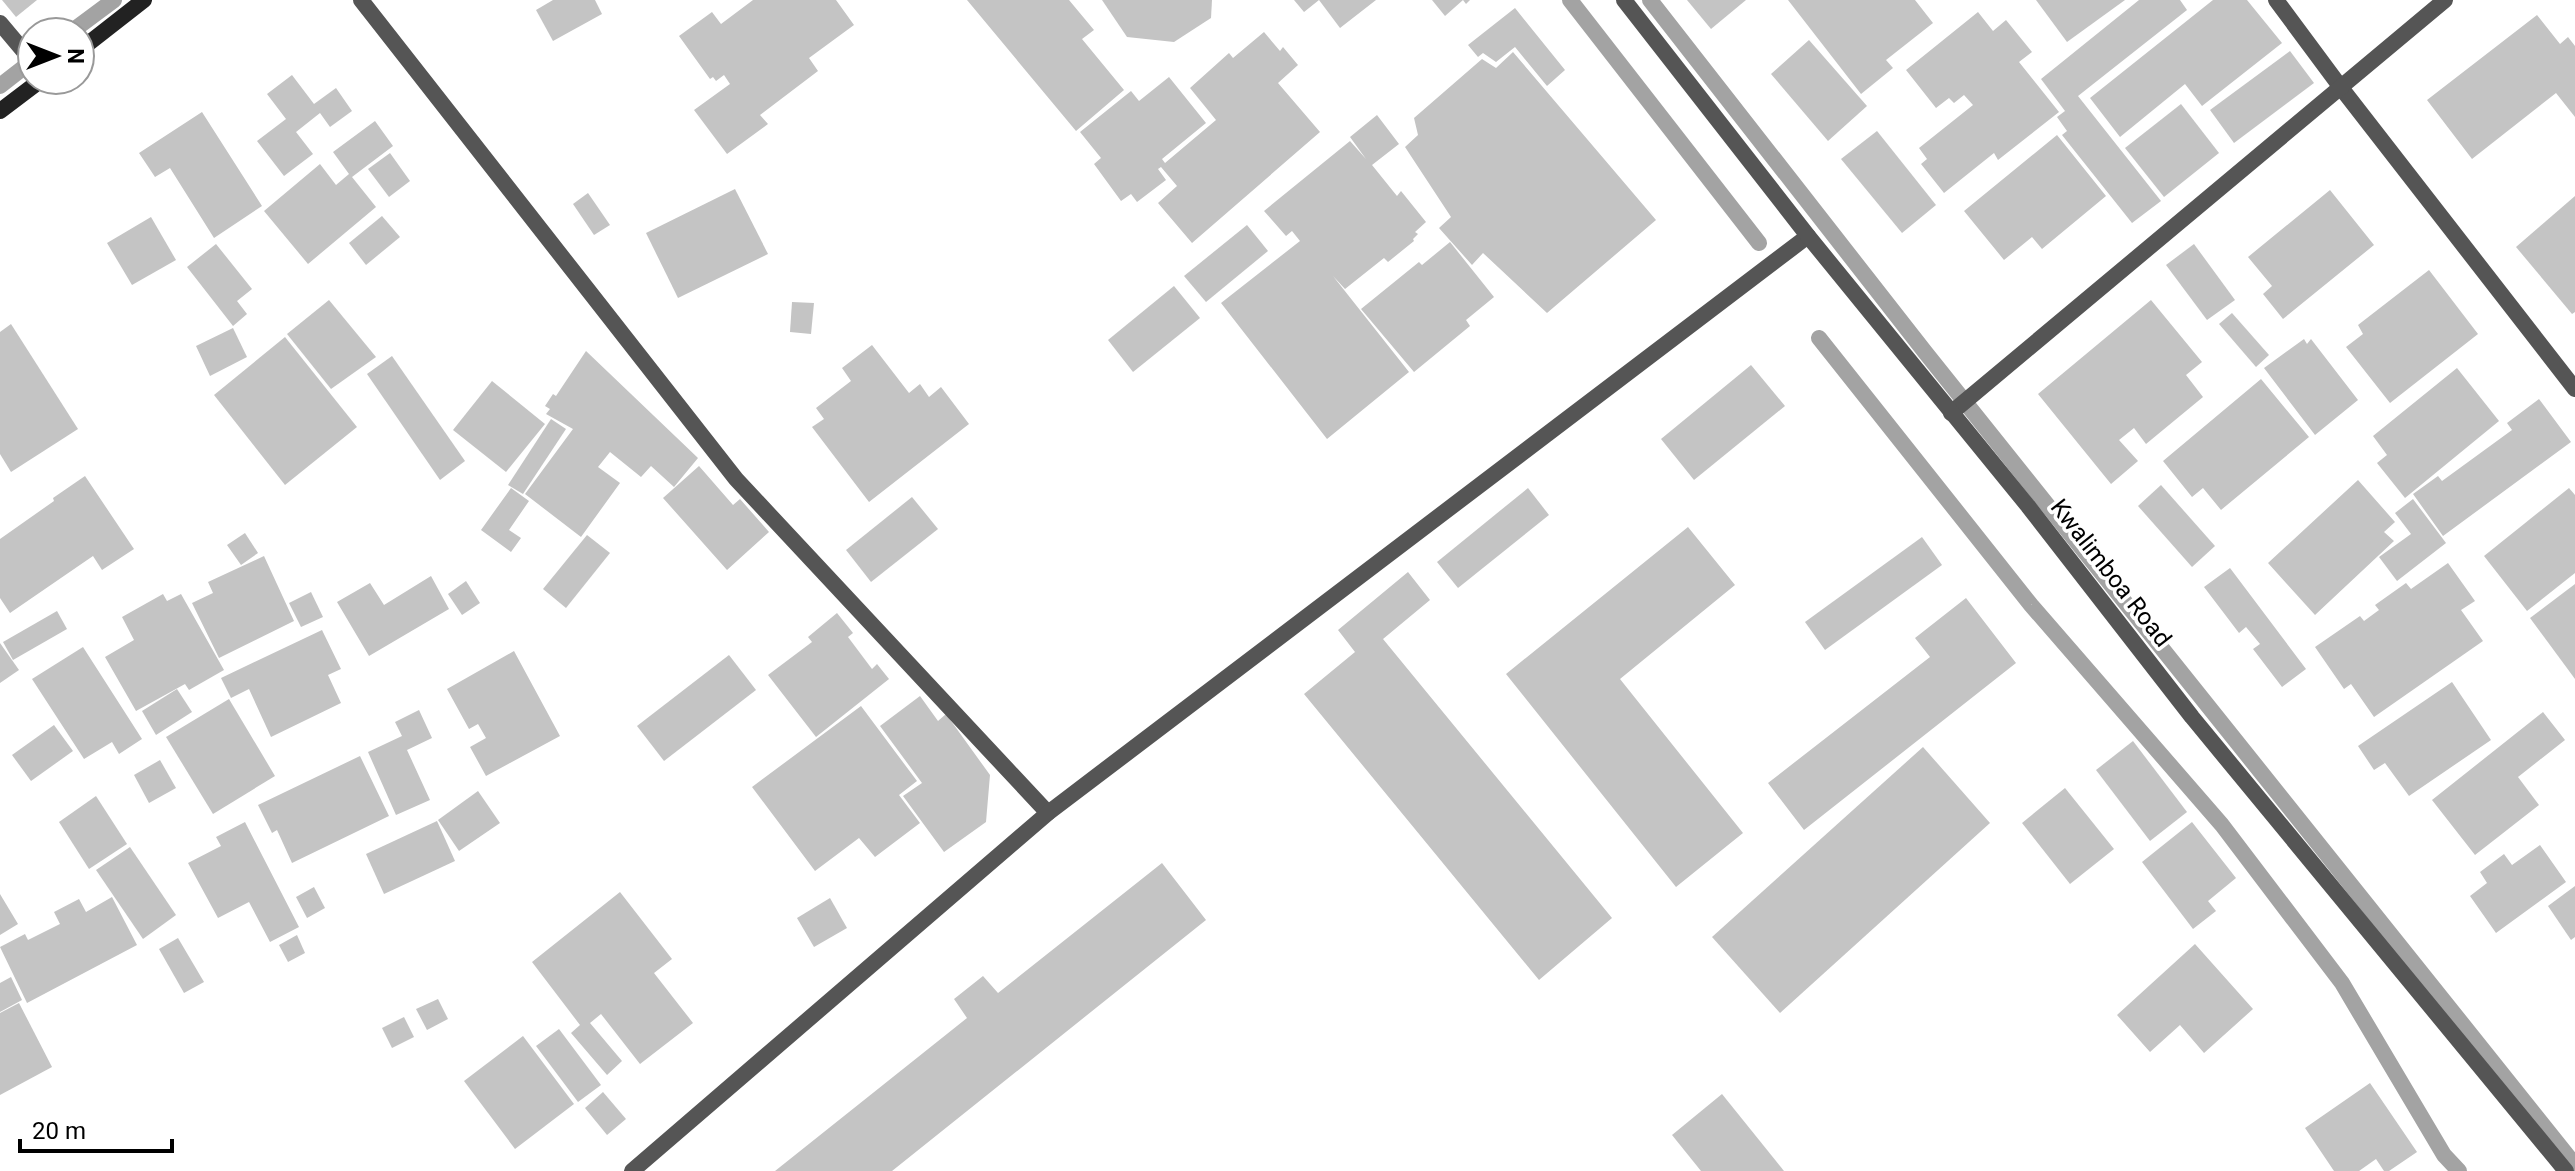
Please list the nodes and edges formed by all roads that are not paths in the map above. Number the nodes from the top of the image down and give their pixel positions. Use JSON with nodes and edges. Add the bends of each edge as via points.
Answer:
{"nodes":[{"id":1,"x":144,"y":0,"type":"edge"},
{"id":2,"x":361,"y":0,"type":"edge"},
{"id":3,"x":1624,"y":0,"type":"edge"},
{"id":4,"x":2276,"y":0,"type":"edge"},
{"id":5,"x":2445,"y":0,"type":"edge"},
{"id":6,"x":0,"y":23,"type":"edge"},
{"id":7,"x":96,"y":38,"type":"edge"},
{"id":8,"x":16,"y":42,"type":"edge"},
{"id":9,"x":2342,"y":89,"type":"junction"},
{"id":10,"x":20,"y":96,"type":"edge"},
{"id":11,"x":0,"y":111,"type":"edge"},
{"id":12,"x":1808,"y":236,"type":"junction"},
{"id":13,"x":2575,"y":389,"type":"edge"},
{"id":14,"x":1951,"y":413,"type":"junction"},
{"id":15,"x":1048,"y":813,"type":"junction"},
{"id":16,"x":639,"y":1169,"type":"edge"},
{"id":17,"x":2566,"y":1171,"type":"edge"}],
"edges":[{"from":1,"to":7,"type":"main road"},
{"from":2,"to":15,"type":"street","via":[[736,479]]},
{"from":3,"to":12,"type":"street","name":"Kwalimboa Road"},
{"from":4,"to":9,"type":"street"},
{"from":5,"to":9,"type":"street"},
{"from":6,"to":8,"type":"street"},
{"from":9,"to":13,"type":"street"},
{"from":9,"to":14,"type":"street"},
{"from":10,"to":11,"type":"main road"},
{"from":12,"to":14,"type":"street","name":"Kwalimboa Road"},
{"from":12,"to":15,"type":"street"},
{"from":14,"to":17,"type":"street","name":"Kwalimboa Road","via":[[2192,717]]},
{"from":15,"to":16,"type":"street"}]}
